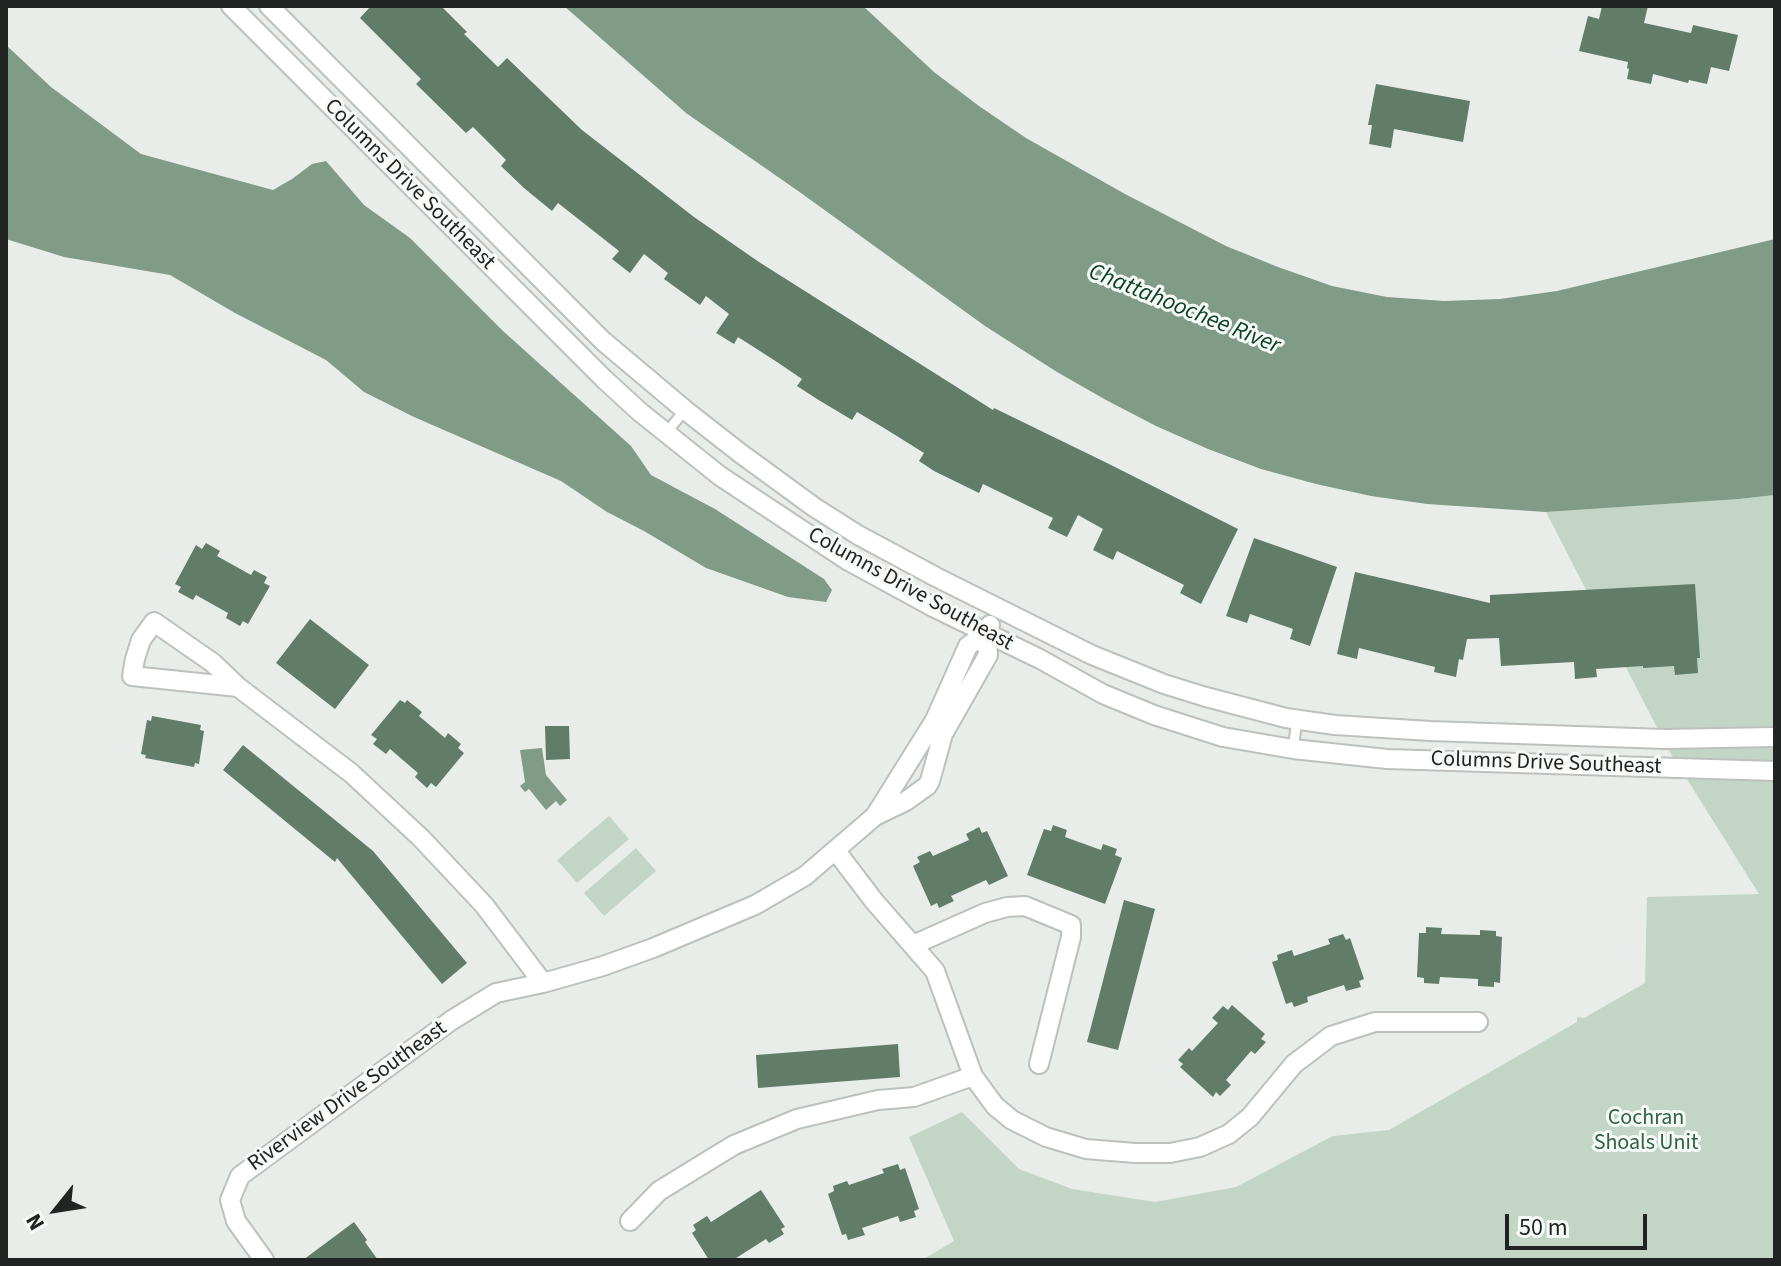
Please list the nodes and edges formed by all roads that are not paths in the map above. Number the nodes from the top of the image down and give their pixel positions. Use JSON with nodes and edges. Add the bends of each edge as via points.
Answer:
{"nodes":[{"id":1,"x":231,"y":6,"type":"edge"},
{"id":2,"x":269,"y":6,"type":"edge"},
{"id":3,"x":431,"y":170,"type":"junction"},
{"id":4,"x":413,"y":189,"type":"junction"},
{"id":5,"x":685,"y":410,"type":"junction"},
{"id":6,"x":666,"y":433,"type":"junction"},
{"id":7,"x":998,"y":609,"type":"junction"},
{"id":8,"x":986,"y":633,"type":"junction"},
{"id":9,"x":238,"y":687,"type":"junction"},
{"id":10,"x":1297,"y":720,"type":"junction"},
{"id":11,"x":941,"y":723,"type":"junction"},
{"id":12,"x":1775,"y":737,"type":"edge"},
{"id":13,"x":1293,"y":749,"type":"junction"},
{"id":14,"x":1775,"y":771,"type":"edge"},
{"id":15,"x":875,"y":816,"type":"junction"},
{"id":16,"x":836,"y":851,"type":"junction"},
{"id":17,"x":913,"y":945,"type":"junction"},
{"id":18,"x":543,"y":983,"type":"junction"},
{"id":19,"x":1478,"y":1022,"type":"dead end"},
{"id":20,"x":1039,"y":1064,"type":"dead end"},
{"id":21,"x":973,"y":1076,"type":"junction"},
{"id":22,"x":630,"y":1221,"type":"dead end"},
{"id":23,"x":264,"y":1260,"type":"edge"}],
"edges":[{"from":1,"to":4,"type":"street","name":"Columns Drive Southeast"},
{"from":2,"to":3,"type":"street","name":"Columns Drive Southeast"},
{"from":3,"to":4,"type":"lane"},
{"from":3,"to":5,"type":"street","name":"Columns Drive Southeast","via":[[603,341]]},
{"from":4,"to":6,"type":"street","name":"Columns Drive Southeast","via":[[604,379]]},
{"from":5,"to":6,"type":"lane"},
{"from":5,"to":7,"type":"street","name":"Columns Drive Southeast","via":[[836,521]]},
{"from":6,"to":8,"type":"street","name":"Columns Drive Southeast","via":[[825,546]]},
{"from":7,"to":8,"type":"street","name":"Riverview Drive Southeast"},
{"from":7,"to":10,"type":"street","name":"Columns Drive Southeast","via":[[1164,684]]},
{"from":8,"to":11,"type":"street","name":"Riverview Drive Southeast","via":[[988,655]]},
{"from":8,"to":13,"type":"street","name":"Columns Drive Southeast","via":[[1154,715],[1223,737]]},
{"from":9,"to":9,"type":"street","via":[[154,622],[141,640],[132,676]]},
{"from":9,"to":18,"type":"street","via":[[351,773],[421,838],[484,905]]},
{"from":10,"to":12,"type":"street","name":"Columns Drive Southeast","via":[[1430,731]]},
{"from":10,"to":13,"type":"lane"},
{"from":11,"to":15,"type":"street","name":"Riverview Drive Southeast"},
{"from":11,"to":15,"type":"street","name":"Riverview Drive Southeast","via":[[943,734],[927,786]]},
{"from":13,"to":14,"type":"street","name":"Columns Drive Southeast","via":[[1387,759]]},
{"from":15,"to":16,"type":"street","name":"Riverview Drive Southeast"},
{"from":16,"to":17,"type":"street"},
{"from":16,"to":18,"type":"street","name":"Riverview Drive Southeast","via":[[755,905],[653,948]]},
{"from":17,"to":20,"type":"street","via":[[1007,907],[1025,906],[1071,925]]},
{"from":17,"to":21,"type":"street","via":[[935,971]]},
{"from":18,"to":23,"type":"street","name":"Riverview Drive Southeast","via":[[496,993],[452,1020],[240,1176],[230,1200],[236,1221]]},
{"from":19,"to":21,"type":"street","via":[[1375,1022],[1331,1036],[1294,1064],[1229,1134],[1170,1153],[1086,1149],[1046,1137],[995,1106]]},
{"from":21,"to":22,"type":"street","via":[[914,1097],[797,1119],[734,1145],[659,1191]]}]}
